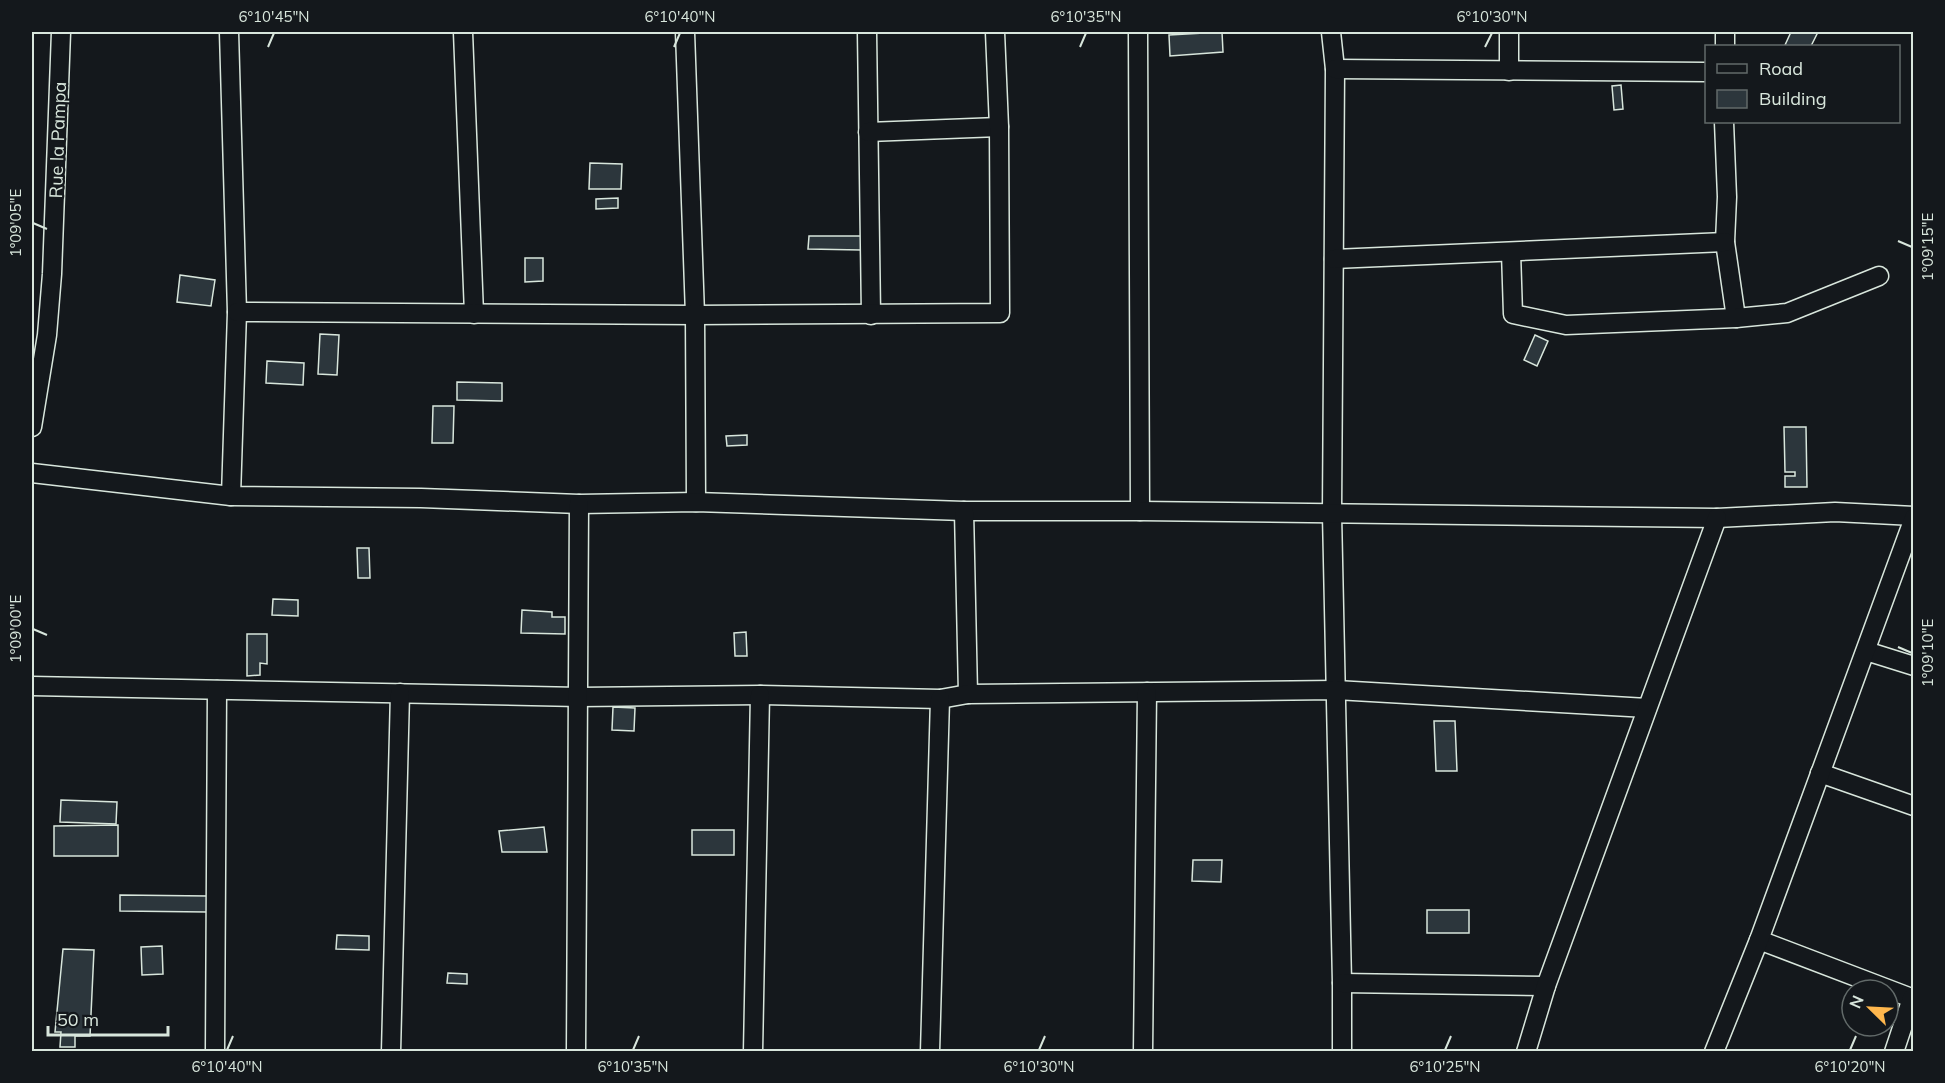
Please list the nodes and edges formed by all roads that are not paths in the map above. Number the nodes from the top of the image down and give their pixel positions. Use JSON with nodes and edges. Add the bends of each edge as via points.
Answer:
{"nodes":[{"id":1,"x":61,"y":32,"type":"edge"},
{"id":2,"x":229,"y":32,"type":"edge"},
{"id":3,"x":463,"y":32,"type":"edge"},
{"id":4,"x":685,"y":32,"type":"edge"},
{"id":5,"x":867,"y":32,"type":"edge"},
{"id":6,"x":995,"y":32,"type":"edge"},
{"id":7,"x":1138,"y":32,"type":"edge"},
{"id":8,"x":1331,"y":32,"type":"edge"},
{"id":9,"x":1509,"y":32,"type":"edge"},
{"id":10,"x":1335,"y":69,"type":"junction"},
{"id":11,"x":1509,"y":71,"type":"junction"},
{"id":12,"x":1705,"y":72,"type":"edge"},
{"id":13,"x":1724,"y":123,"type":"edge"},
{"id":14,"x":999,"y":128,"type":"junction"},
{"id":15,"x":868,"y":132,"type":"junction"},
{"id":16,"x":1725,"y":242,"type":"junction"},
{"id":17,"x":1511,"y":252,"type":"junction"},
{"id":18,"x":1334,"y":259,"type":"junction"},
{"id":19,"x":1879,"y":276,"type":"dead end"},
{"id":20,"x":237,"y":312,"type":"junction"},
{"id":21,"x":474,"y":314,"type":"junction"},
{"id":22,"x":695,"y":315,"type":"junction"},
{"id":23,"x":871,"y":315,"type":"junction"},
{"id":24,"x":1736,"y":318,"type":"junction"},
{"id":25,"x":32,"y":427,"type":"edge"},
{"id":26,"x":32,"y":473,"type":"edge"},
{"id":27,"x":231,"y":496,"type":"junction"},
{"id":28,"x":696,"y":502,"type":"junction"},
{"id":29,"x":579,"y":504,"type":"junction"},
{"id":30,"x":964,"y":511,"type":"junction"},
{"id":31,"x":1140,"y":511,"type":"junction"},
{"id":32,"x":1332,"y":514,"type":"junction"},
{"id":33,"x":1914,"y":517,"type":"edge"},
{"id":34,"x":1717,"y":518,"type":"junction"},
{"id":35,"x":1866,"y":651,"type":"junction"},
{"id":36,"x":1914,"y":666,"type":"edge"},
{"id":37,"x":32,"y":686,"type":"edge"},
{"id":38,"x":217,"y":690,"type":"junction"},
{"id":39,"x":1336,"y":690,"type":"junction"},
{"id":40,"x":1147,"y":692,"type":"junction"},
{"id":41,"x":400,"y":693,"type":"junction"},
{"id":42,"x":968,"y":694,"type":"junction"},
{"id":43,"x":760,"y":695,"type":"junction"},
{"id":44,"x":579,"y":697,"type":"junction"},
{"id":45,"x":940,"y":699,"type":"junction"},
{"id":46,"x":1647,"y":708,"type":"junction"},
{"id":47,"x":1820,"y":773,"type":"junction"},
{"id":48,"x":1914,"y":806,"type":"edge"},
{"id":49,"x":1759,"y":940,"type":"junction"},
{"id":50,"x":1342,"y":983,"type":"junction"},
{"id":51,"x":1546,"y":986,"type":"junction"},
{"id":52,"x":1913,"y":999,"type":"edge"},
{"id":53,"x":215,"y":1052,"type":"edge"},
{"id":54,"x":391,"y":1052,"type":"edge"},
{"id":55,"x":576,"y":1052,"type":"edge"},
{"id":56,"x":753,"y":1052,"type":"edge"},
{"id":57,"x":930,"y":1052,"type":"edge"},
{"id":58,"x":1143,"y":1052,"type":"edge"},
{"id":59,"x":1342,"y":1052,"type":"edge"},
{"id":60,"x":1526,"y":1052,"type":"edge"},
{"id":61,"x":1714,"y":1052,"type":"edge"},
{"id":62,"x":1894,"y":1052,"type":"edge"}],
"edges":[{"from":1,"to":25,"type":"street","name":"Rue la Pampa","via":[[50,304]]},
{"from":2,"to":20,"type":"street"},
{"from":3,"to":21,"type":"street"},
{"from":4,"to":22,"type":"street"},
{"from":5,"to":15,"type":"street"},
{"from":6,"to":14,"type":"street"},
{"from":7,"to":31,"type":"street"},
{"from":8,"to":10,"type":"street"},
{"from":9,"to":11,"type":"street"},
{"from":10,"to":11,"type":"street"},
{"from":10,"to":18,"type":"street"},
{"from":11,"to":12,"type":"street"},
{"from":13,"to":16,"type":"street"},
{"from":14,"to":15,"type":"street"},
{"from":14,"to":23,"type":"street","via":[[1000,313]]},
{"from":15,"to":23,"type":"street"},
{"from":16,"to":17,"type":"street"},
{"from":16,"to":24,"type":"street"},
{"from":17,"to":18,"type":"street"},
{"from":17,"to":24,"type":"street","via":[[1513,314],[1566,325]]},
{"from":18,"to":32,"type":"street"},
{"from":19,"to":24,"type":"street","via":[[1787,313]]},
{"from":20,"to":21,"type":"street"},
{"from":20,"to":27,"type":"street"},
{"from":21,"to":22,"type":"street"},
{"from":22,"to":23,"type":"street"},
{"from":22,"to":28,"type":"street"},
{"from":26,"to":27,"type":"street"},
{"from":27,"to":29,"type":"street"},
{"from":28,"to":29,"type":"street"},
{"from":28,"to":30,"type":"street"},
{"from":29,"to":44,"type":"street"},
{"from":30,"to":31,"type":"street"},
{"from":30,"to":42,"type":"street"},
{"from":31,"to":32,"type":"street"},
{"from":32,"to":34,"type":"street"},
{"from":32,"to":39,"type":"street"},
{"from":33,"to":34,"type":"street","via":[[1835,512]]},
{"from":33,"to":35,"type":"street"},
{"from":34,"to":46,"type":"street"},
{"from":35,"to":36,"type":"street"},
{"from":35,"to":47,"type":"street"},
{"from":37,"to":38,"type":"street"},
{"from":38,"to":41,"type":"street"},
{"from":38,"to":53,"type":"street"},
{"from":39,"to":40,"type":"street"},
{"from":39,"to":46,"type":"street"},
{"from":39,"to":50,"type":"street"},
{"from":40,"to":42,"type":"street"},
{"from":40,"to":58,"type":"street"},
{"from":41,"to":44,"type":"street"},
{"from":41,"to":54,"type":"street"},
{"from":42,"to":45,"type":"street"},
{"from":43,"to":44,"type":"street"},
{"from":43,"to":45,"type":"street"},
{"from":43,"to":56,"type":"street"},
{"from":44,"to":55,"type":"street"},
{"from":45,"to":57,"type":"street"},
{"from":46,"to":51,"type":"street"},
{"from":47,"to":48,"type":"street"},
{"from":47,"to":49,"type":"street"},
{"from":49,"to":52,"type":"street"},
{"from":49,"to":61,"type":"street"},
{"from":50,"to":51,"type":"street"},
{"from":50,"to":59,"type":"street"},
{"from":51,"to":60,"type":"street"},
{"from":52,"to":62,"type":"street"}]}
